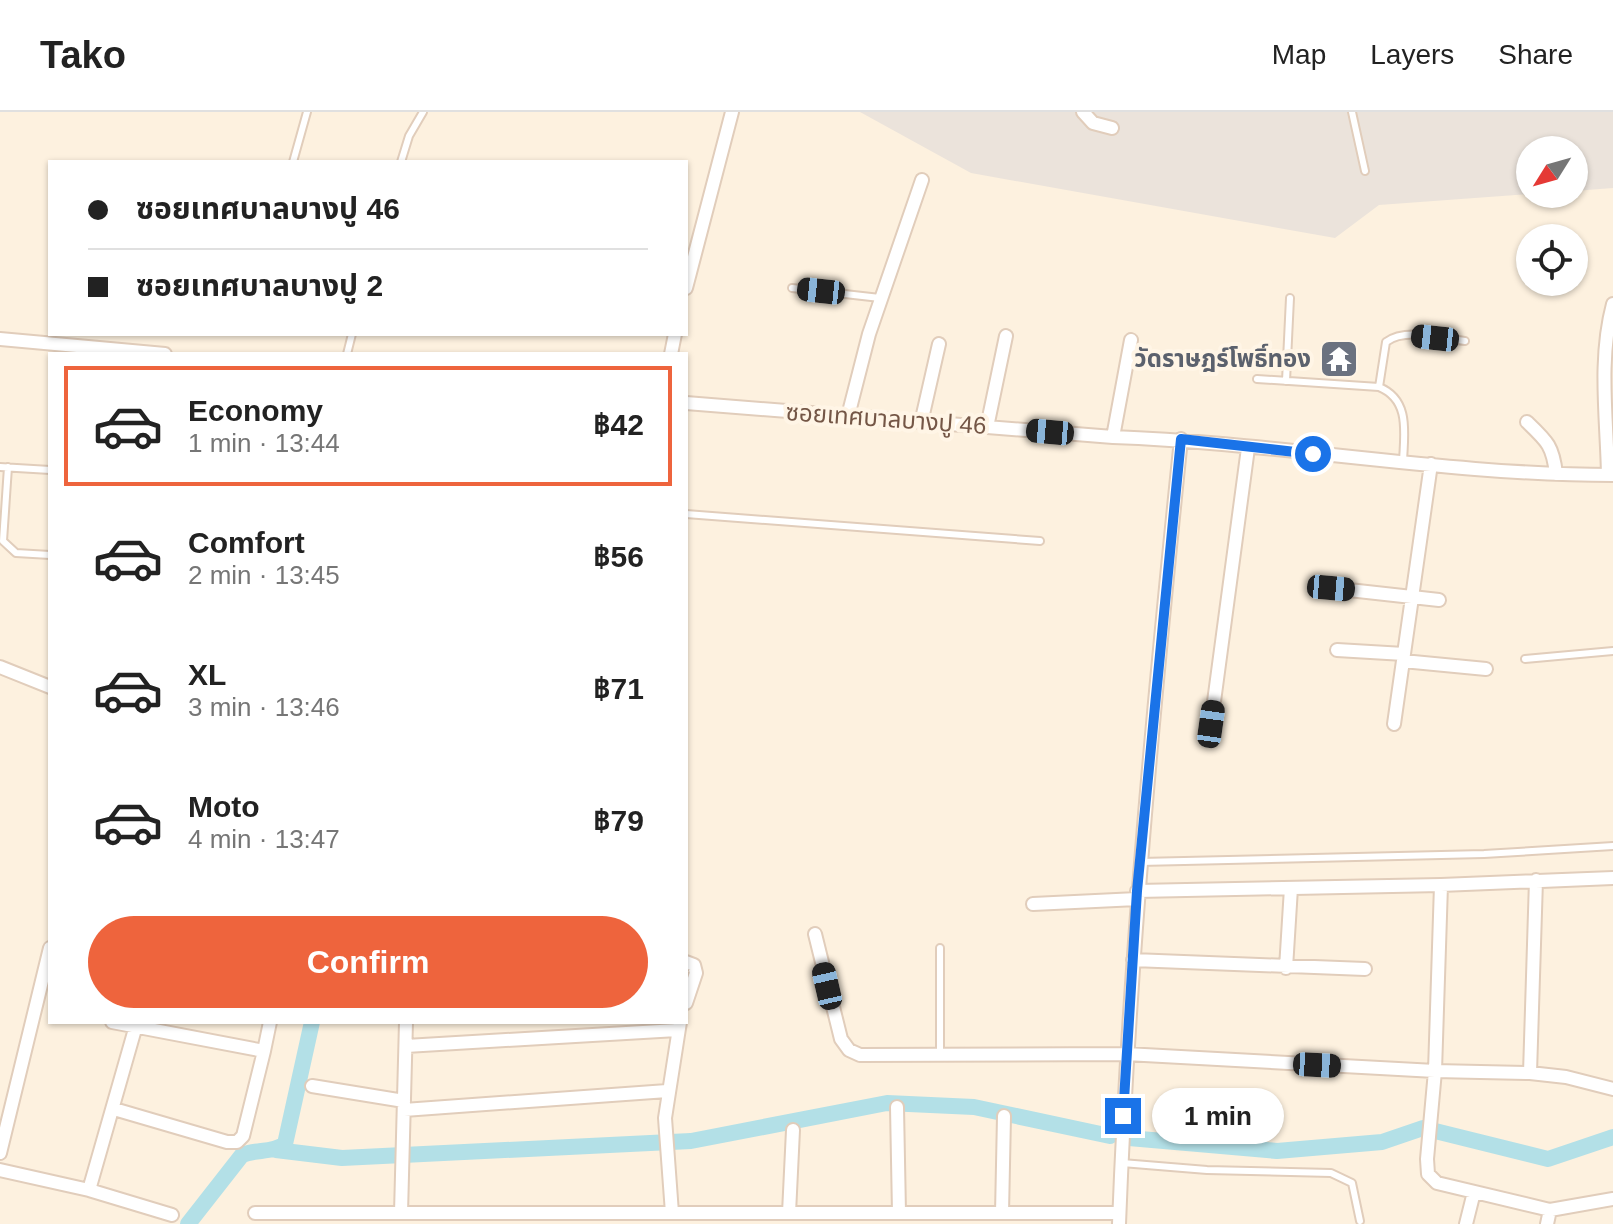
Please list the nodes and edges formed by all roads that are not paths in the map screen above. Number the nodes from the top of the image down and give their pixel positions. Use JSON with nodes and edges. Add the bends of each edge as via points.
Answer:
{"nodes":[{"id":1,"x":307,"y":112,"type":"edge"},
{"id":2,"x":423,"y":112,"type":"edge"},
{"id":3,"x":732,"y":112,"type":"edge"},
{"id":4,"x":1083,"y":112,"type":"edge"},
{"id":5,"x":1352,"y":112,"type":"edge"},
{"id":6,"x":1112,"y":128,"type":"dead end"},
{"id":7,"x":294,"y":160,"type":"edge"},
{"id":8,"x":402,"y":160,"type":"edge"},
{"id":9,"x":1365,"y":171,"type":"dead end"},
{"id":10,"x":922,"y":180,"type":"dead end"},
{"id":11,"x":688,"y":280,"type":"edge"},
{"id":12,"x":792,"y":288,"type":"dead end"},
{"id":13,"x":880,"y":298,"type":"junction"},
{"id":14,"x":1290,"y":298,"type":"dead end"},
{"id":15,"x":1613,"y":304,"type":"edge"},
{"id":16,"x":1006,"y":336,"type":"dead end"},
{"id":17,"x":0,"y":339,"type":"edge"},
{"id":18,"x":1131,"y":340,"type":"dead end"},
{"id":19,"x":1465,"y":341,"type":"dead end"},
{"id":20,"x":939,"y":344,"type":"dead end"},
{"id":21,"x":143,"y":352,"type":"edge"},
{"id":22,"x":1257,"y":379,"type":"dead end"},
{"id":23,"x":1286,"y":381,"type":"junction"},
{"id":24,"x":1379,"y":387,"type":"junction"},
{"id":25,"x":688,"y":403,"type":"edge"},
{"id":26,"x":848,"y":416,"type":"junction"},
{"id":27,"x":1527,"y":422,"type":"dead end"},
{"id":28,"x":921,"y":423,"type":"junction"},
{"id":29,"x":987,"y":427,"type":"junction"},
{"id":30,"x":1113,"y":437,"type":"junction"},
{"id":31,"x":1181,"y":439,"type":"junction"},
{"id":32,"x":1610,"y":442,"type":"edge"},
{"id":33,"x":1248,"y":448,"type":"junction"},
{"id":34,"x":1403,"y":462,"type":"junction"},
{"id":35,"x":1431,"y":464,"type":"junction"},
{"id":36,"x":4,"y":467,"type":"edge"},
{"id":37,"x":48,"y":470,"type":"edge"},
{"id":38,"x":1556,"y":474,"type":"junction"},
{"id":39,"x":1610,"y":475,"type":"edge"},
{"id":40,"x":688,"y":514,"type":"edge"},
{"id":41,"x":1040,"y":541,"type":"dead end"},
{"id":42,"x":48,"y":555,"type":"edge"},
{"id":43,"x":1331,"y":588,"type":"dead end"},
{"id":44,"x":1413,"y":595,"type":"junction"},
{"id":45,"x":1439,"y":600,"type":"dead end"},
{"id":46,"x":1337,"y":650,"type":"dead end"},
{"id":47,"x":1613,"y":651,"type":"edge"},
{"id":48,"x":1404,"y":657,"type":"junction"},
{"id":49,"x":1525,"y":659,"type":"dead end"},
{"id":50,"x":0,"y":667,"type":"edge"},
{"id":51,"x":1486,"y":669,"type":"dead end"},
{"id":52,"x":48,"y":686,"type":"edge"},
{"id":53,"x":1211,"y":724,"type":"dead end"},
{"id":54,"x":1394,"y":724,"type":"dead end"},
{"id":55,"x":1613,"y":846,"type":"edge"},
{"id":56,"x":1140,"y":862,"type":"junction"},
{"id":57,"x":1613,"y":878,"type":"edge"},
{"id":58,"x":1536,"y":880,"type":"junction"},
{"id":59,"x":1441,"y":885,"type":"junction"},
{"id":60,"x":1291,"y":888,"type":"junction"},
{"id":61,"x":1137,"y":895,"type":"junction"},
{"id":62,"x":1033,"y":904,"type":"dead end"},
{"id":63,"x":815,"y":934,"type":"dead end"},
{"id":64,"x":940,"y":948,"type":"dead end"},
{"id":65,"x":1133,"y":960,"type":"junction"},
{"id":66,"x":688,"y":963,"type":"edge"},
{"id":67,"x":48,"y":967,"type":"edge"},
{"id":68,"x":1286,"y":968,"type":"junction"},
{"id":69,"x":1365,"y":969,"type":"dead end"},
{"id":70,"x":688,"y":997,"type":"edge"},
{"id":71,"x":44,"y":1006,"type":"edge"},
{"id":72,"x":136,"y":1024,"type":"edge"},
{"id":73,"x":270,"y":1024,"type":"edge"},
{"id":74,"x":406,"y":1024,"type":"edge"},
{"id":75,"x":679,"y":1026,"type":"edge"},
{"id":76,"x":406,"y":1046,"type":"junction"},
{"id":77,"x":264,"y":1051,"type":"junction"},
{"id":78,"x":1126,"y":1054,"type":"junction"},
{"id":79,"x":940,"y":1055,"type":"junction"},
{"id":80,"x":1435,"y":1071,"type":"junction"},
{"id":81,"x":1530,"y":1073,"type":"junction"},
{"id":82,"x":312,"y":1086,"type":"dead end"},
{"id":83,"x":1613,"y":1089,"type":"edge"},
{"id":84,"x":667,"y":1091,"type":"junction"},
{"id":85,"x":404,"y":1105,"type":"junction"},
{"id":86,"x":897,"y":1107,"type":"dead end"},
{"id":87,"x":114,"y":1109,"type":"junction"},
{"id":88,"x":1004,"y":1116,"type":"dead end"},
{"id":89,"x":793,"y":1130,"type":"dead end"},
{"id":90,"x":0,"y":1153,"type":"edge"},
{"id":91,"x":1121,"y":1163,"type":"junction"},
{"id":92,"x":0,"y":1170,"type":"edge"},
{"id":93,"x":89,"y":1190,"type":"junction"},
{"id":94,"x":1474,"y":1192,"type":"junction"},
{"id":95,"x":1613,"y":1199,"type":"edge"},
{"id":96,"x":1550,"y":1210,"type":"junction"},
{"id":97,"x":255,"y":1213,"type":"dead end"},
{"id":98,"x":401,"y":1213,"type":"junction"},
{"id":99,"x":672,"y":1213,"type":"junction"},
{"id":100,"x":789,"y":1213,"type":"junction"},
{"id":101,"x":899,"y":1213,"type":"junction"},
{"id":102,"x":1002,"y":1213,"type":"junction"},
{"id":103,"x":172,"y":1215,"type":"dead end"},
{"id":104,"x":1119,"y":1218,"type":"edge"},
{"id":105,"x":1360,"y":1221,"type":"dead end"},
{"id":106,"x":1466,"y":1224,"type":"edge"},
{"id":107,"x":1547,"y":1224,"type":"edge"}],
"edges":[{"from":1,"to":7,"type":"lane"},
{"from":2,"to":8,"type":"lane"},
{"from":3,"to":11,"type":"street"},
{"from":4,"to":6,"type":"street","via":[[1093,123]]},
{"from":5,"to":9,"type":"lane"},
{"from":10,"to":13,"type":"street"},
{"from":12,"to":13,"type":"lane"},
{"from":13,"to":26,"type":"street"},
{"from":14,"to":23,"type":"lane"},
{"from":15,"to":32,"type":"street","via":[[1604,360]]},
{"from":16,"to":29,"type":"street"},
{"from":17,"to":21,"type":"street"},
{"from":18,"to":30,"type":"street"},
{"from":19,"to":24,"type":"lane","via":[[1393,337],[1386,342]]},
{"from":20,"to":28,"type":"street"},
{"from":22,"to":23,"type":"lane"},
{"from":23,"to":24,"type":"lane"},
{"from":24,"to":34,"type":"lane","via":[[1390,391],[1404,418]]},
{"from":25,"to":26,"type":"street","name":"ซอยเทศบาลบางปู 46"},
{"from":26,"to":28,"type":"street","name":"ซอยเทศบาลบางปู 46"},
{"from":27,"to":38,"type":"street","via":[[1548,442]]},
{"from":28,"to":29,"type":"street","name":"ซอยเทศบาลบางปู 46"},
{"from":29,"to":30,"type":"street","name":"ซอยเทศบาลบางปู 46"},
{"from":30,"to":31,"type":"street","name":"ซอยเทศบาลบางปู 46"},
{"from":31,"to":33,"type":"street","name":"ซอยเทศบาลบางปู 46"},
{"from":31,"to":56,"type":"street"},
{"from":32,"to":39,"type":"street"},
{"from":33,"to":34,"type":"street","name":"ซอยเทศบาลบางปู 46"},
{"from":33,"to":53,"type":"street"},
{"from":34,"to":35,"type":"street","name":"ซอยเทศบาลบางปู 46"},
{"from":35,"to":38,"type":"street","name":"ซอยเทศบาลบางปู 46"},
{"from":35,"to":44,"type":"street"},
{"from":36,"to":37,"type":"lane"},
{"from":36,"to":42,"type":"lane","via":[[3,541],[16,553]]},
{"from":38,"to":39,"type":"street","name":"ซอยเทศบาลบางปู 46"},
{"from":40,"to":41,"type":"lane"},
{"from":43,"to":44,"type":"street"},
{"from":44,"to":45,"type":"street"},
{"from":44,"to":48,"type":"street"},
{"from":46,"to":48,"type":"street"},
{"from":47,"to":49,"type":"lane"},
{"from":48,"to":51,"type":"street"},
{"from":48,"to":54,"type":"street"},
{"from":50,"to":52,"type":"street"},
{"from":55,"to":56,"type":"lane"},
{"from":56,"to":61,"type":"street"},
{"from":57,"to":58,"type":"street"},
{"from":58,"to":59,"type":"street"},
{"from":58,"to":81,"type":"street"},
{"from":59,"to":60,"type":"street"},
{"from":59,"to":80,"type":"street"},
{"from":60,"to":61,"type":"street"},
{"from":60,"to":68,"type":"street"},
{"from":61,"to":62,"type":"street"},
{"from":61,"to":65,"type":"street"},
{"from":63,"to":79,"type":"street","via":[[833,1012],[849,1050],[860,1055]]},
{"from":64,"to":79,"type":"lane"},
{"from":65,"to":68,"type":"street"},
{"from":65,"to":78,"type":"street"},
{"from":66,"to":70,"type":"street","via":[[696,973]]},
{"from":67,"to":71,"type":"street"},
{"from":68,"to":69,"type":"street"},
{"from":71,"to":90,"type":"street"},
{"from":72,"to":77,"type":"street"},
{"from":72,"to":87,"type":"street"},
{"from":73,"to":77,"type":"street"},
{"from":74,"to":76,"type":"street"},
{"from":75,"to":76,"type":"street"},
{"from":75,"to":84,"type":"street"},
{"from":76,"to":85,"type":"street"},
{"from":77,"to":87,"type":"street","via":[[243,1136],[237,1142]]},
{"from":78,"to":79,"type":"street"},
{"from":78,"to":80,"type":"street"},
{"from":78,"to":91,"type":"street"},
{"from":80,"to":81,"type":"street"},
{"from":80,"to":94,"type":"street","via":[[1428,1174],[1437,1183]]},
{"from":81,"to":83,"type":"street"},
{"from":82,"to":85,"type":"street"},
{"from":84,"to":85,"type":"street"},
{"from":84,"to":99,"type":"street"},
{"from":85,"to":98,"type":"street"},
{"from":86,"to":101,"type":"street"},
{"from":87,"to":93,"type":"street"},
{"from":88,"to":102,"type":"street"},
{"from":89,"to":100,"type":"street"},
{"from":91,"to":104,"type":"street"},
{"from":91,"to":105,"type":"lane","via":[[1331,1173],[1352,1183]]},
{"from":92,"to":93,"type":"street"},
{"from":93,"to":103,"type":"street"},
{"from":94,"to":96,"type":"street"},
{"from":94,"to":106,"type":"street"},
{"from":95,"to":96,"type":"street"},
{"from":96,"to":107,"type":"street"},
{"from":97,"to":98,"type":"street"},
{"from":98,"to":99,"type":"street"},
{"from":99,"to":100,"type":"street"},
{"from":100,"to":101,"type":"street"},
{"from":101,"to":102,"type":"street"},
{"from":102,"to":104,"type":"street"}]}
